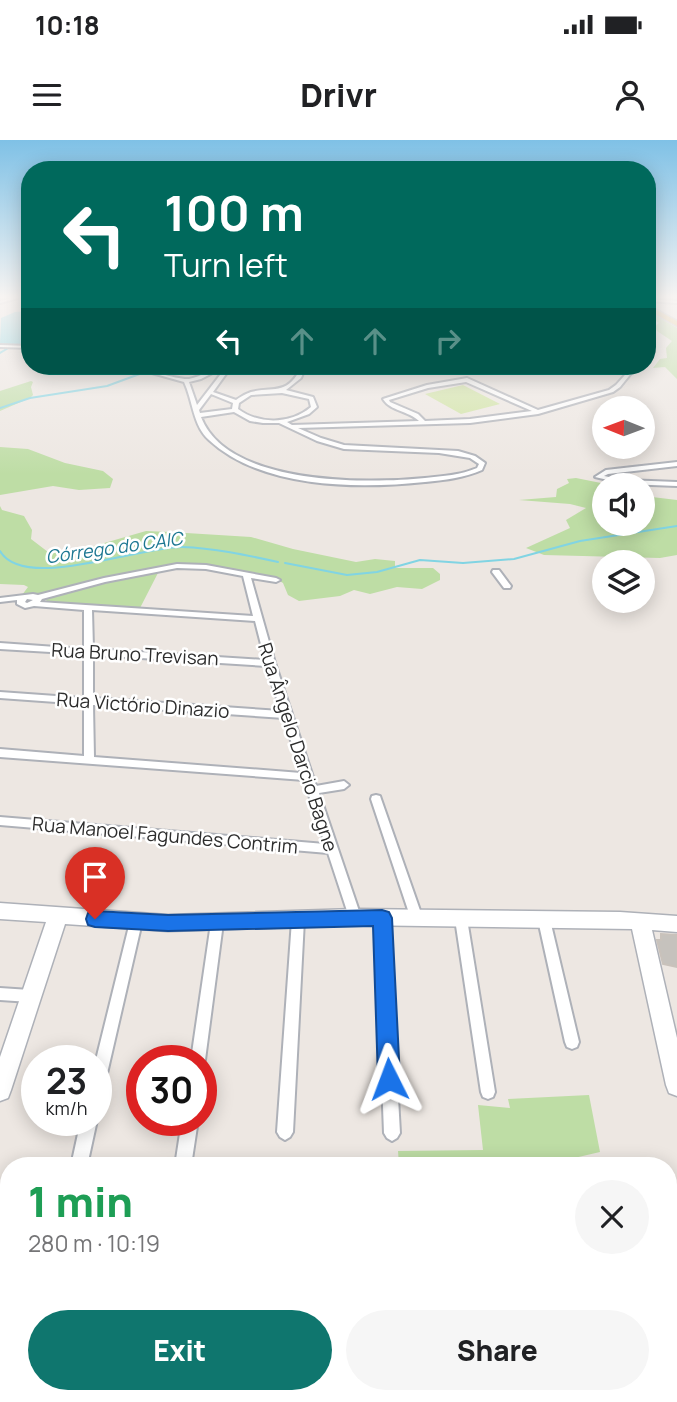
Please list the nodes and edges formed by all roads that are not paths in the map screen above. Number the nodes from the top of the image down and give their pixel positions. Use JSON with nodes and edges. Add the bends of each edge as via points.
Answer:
{"nodes":[{"id":1,"x":163,"y":375,"type":"edge"},
{"id":2,"x":205,"y":375,"type":"edge"},
{"id":3,"x":223,"y":375,"type":"edge"},
{"id":4,"x":300,"y":375,"type":"edge"},
{"id":5,"x":627,"y":375,"type":"edge"},
{"id":6,"x":186,"y":381,"type":"junction"},
{"id":7,"x":282,"y":391,"type":"junction"},
{"id":8,"x":209,"y":392,"type":"junction"},
{"id":9,"x":236,"y":402,"type":"junction"},
{"id":10,"x":235,"y":410,"type":"junction"},
{"id":11,"x":199,"y":412,"type":"junction"},
{"id":12,"x":538,"y":412,"type":"junction"},
{"id":13,"x":279,"y":421,"type":"junction"},
{"id":14,"x":424,"y":423,"type":"junction"},
{"id":15,"x":294,"y":426,"type":"junction"},
{"id":16,"x":677,"y":464,"type":"edge"},
{"id":17,"x":677,"y":484,"type":"edge"},
{"id":18,"x":496,"y":572,"type":"dead end"},
{"id":19,"x":246,"y":574,"type":"junction"},
{"id":20,"x":276,"y":580,"type":"dead end"},
{"id":21,"x":508,"y":587,"type":"dead end"},
{"id":22,"x":0,"y":601,"type":"edge"},
{"id":23,"x":36,"y":601,"type":"junction"},
{"id":24,"x":88,"y":609,"type":"junction"},
{"id":25,"x":257,"y":619,"type":"junction"},
{"id":26,"x":0,"y":646,"type":"edge"},
{"id":27,"x":88,"y":651,"type":"junction"},
{"id":28,"x":270,"y":663,"type":"junction"},
{"id":29,"x":0,"y":695,"type":"edge"},
{"id":30,"x":90,"y":701,"type":"junction"},
{"id":31,"x":287,"y":716,"type":"junction"},
{"id":32,"x":0,"y":753,"type":"edge"},
{"id":33,"x":89,"y":759,"type":"junction"},
{"id":34,"x":309,"y":777,"type":"junction"},
{"id":35,"x":344,"y":785,"type":"dead end"},
{"id":36,"x":314,"y":790,"type":"junction"},
{"id":37,"x":376,"y":799,"type":"dead end"},
{"id":38,"x":0,"y":821,"type":"edge"},
{"id":39,"x":330,"y":849,"type":"junction"},
{"id":40,"x":0,"y":911,"type":"edge"},
{"id":41,"x":58,"y":916,"type":"junction"},
{"id":42,"x":355,"y":917,"type":"junction"},
{"id":43,"x":382,"y":918,"type":"junction"},
{"id":44,"x":298,"y":919,"type":"junction"},
{"id":45,"x":417,"y":919,"type":"junction"},
{"id":46,"x":461,"y":919,"type":"junction"},
{"id":47,"x":544,"y":920,"type":"junction"},
{"id":48,"x":640,"y":921,"type":"junction"},
{"id":49,"x":136,"y":922,"type":"junction"},
{"id":50,"x":217,"y":923,"type":"junction"},
{"id":51,"x":677,"y":923,"type":"edge"},
{"id":52,"x":0,"y":993,"type":"edge"},
{"id":53,"x":30,"y":996,"type":"junction"},
{"id":54,"x":572,"y":1042,"type":"dead end"},
{"id":55,"x":107,"y":1045,"type":"edge"},
{"id":56,"x":200,"y":1045,"type":"edge"},
{"id":57,"x":677,"y":1085,"type":"edge"},
{"id":58,"x":0,"y":1090,"type":"edge"},
{"id":59,"x":488,"y":1092,"type":"dead end"},
{"id":60,"x":285,"y":1132,"type":"dead end"},
{"id":61,"x":392,"y":1133,"type":"dead end"},
{"id":62,"x":86,"y":1136,"type":"edge"},
{"id":63,"x":188,"y":1136,"type":"edge"},
{"id":64,"x":81,"y":1157,"type":"edge"},
{"id":65,"x":184,"y":1157,"type":"edge"}],
"edges":[{"from":1,"to":6,"type":"street"},
{"from":2,"to":6,"type":"street"},
{"from":3,"to":8,"type":"street"},
{"from":4,"to":7,"type":"street"},
{"from":5,"to":12,"type":"street","via":[[611,391]]},
{"from":6,"to":11,"type":"street"},
{"from":7,"to":9,"type":"street","via":[[250,394]]},
{"from":7,"to":13,"type":"street","via":[[311,398],[314,407],[302,416]]},
{"from":8,"to":9,"type":"street"},
{"from":8,"to":11,"type":"street"},
{"from":9,"to":10,"type":"street"},
{"from":10,"to":11,"type":"street"},
{"from":10,"to":13,"type":"street","via":[[246,417]]},
{"from":11,"to":15,"type":"street","via":[[201,428],[212,440],[249,462],[331,482],[418,481],[475,471],[482,463],[477,457],[456,452],[345,448]]},
{"from":12,"to":14,"type":"street"},
{"from":12,"to":14,"type":"street","via":[[467,380],[386,400]]},
{"from":13,"to":15,"type":"street"},
{"from":14,"to":15,"type":"street"},
{"from":16,"to":17,"type":"street","via":[[598,477]]},
{"from":18,"to":21,"type":"street"},
{"from":19,"to":20,"type":"street"},
{"from":19,"to":23,"type":"street","via":[[170,566]]},
{"from":19,"to":25,"type":"street","name":"Rua Ângelo Darcio Bagne"},
{"from":22,"to":23,"type":"street"},
{"from":23,"to":24,"type":"street"},
{"from":24,"to":25,"type":"street"},
{"from":24,"to":27,"type":"street"},
{"from":25,"to":28,"type":"street","name":"Rua Ângelo Darcio Bagne"},
{"from":26,"to":27,"type":"street","name":"Rua Bruno Trevisan"},
{"from":27,"to":28,"type":"street","name":"Rua Bruno Trevisan"},
{"from":27,"to":30,"type":"street"},
{"from":28,"to":31,"type":"street","name":"Rua Ângelo Darcio Bagne"},
{"from":29,"to":30,"type":"street","name":"Rua Victório Dinazio"},
{"from":30,"to":31,"type":"street","name":"Rua Victório Dinazio"},
{"from":30,"to":33,"type":"street"},
{"from":31,"to":34,"type":"street","name":"Rua Ângelo Darcio Bagne"},
{"from":32,"to":33,"type":"street"},
{"from":33,"to":34,"type":"street"},
{"from":34,"to":36,"type":"street","name":"Rua Ângelo Darcio Bagne"},
{"from":35,"to":36,"type":"street"},
{"from":36,"to":39,"type":"street","name":"Rua Ângelo Darcio Bagne"},
{"from":37,"to":45,"type":"street"},
{"from":38,"to":39,"type":"street","name":"Rua Manoel Fagundes Contrim"},
{"from":39,"to":42,"type":"street","name":"Rua Ângelo Darcio Bagne"},
{"from":40,"to":41,"type":"main road"},
{"from":41,"to":49,"type":"main road"},
{"from":41,"to":53,"type":"main road"},
{"from":42,"to":43,"type":"main road"},
{"from":42,"to":44,"type":"main road"},
{"from":43,"to":45,"type":"main road"},
{"from":43,"to":61,"type":"street"},
{"from":44,"to":50,"type":"main road"},
{"from":44,"to":60,"type":"street"},
{"from":45,"to":46,"type":"main road"},
{"from":46,"to":47,"type":"main road"},
{"from":46,"to":59,"type":"street"},
{"from":47,"to":48,"type":"main road"},
{"from":47,"to":54,"type":"street"},
{"from":48,"to":51,"type":"main road"},
{"from":48,"to":57,"type":"main road"},
{"from":49,"to":50,"type":"main road"},
{"from":49,"to":55,"type":"street"},
{"from":50,"to":56,"type":"street"},
{"from":52,"to":53,"type":"street"},
{"from":53,"to":58,"type":"main road"},
{"from":62,"to":64,"type":"street"},
{"from":63,"to":65,"type":"street"}]}
